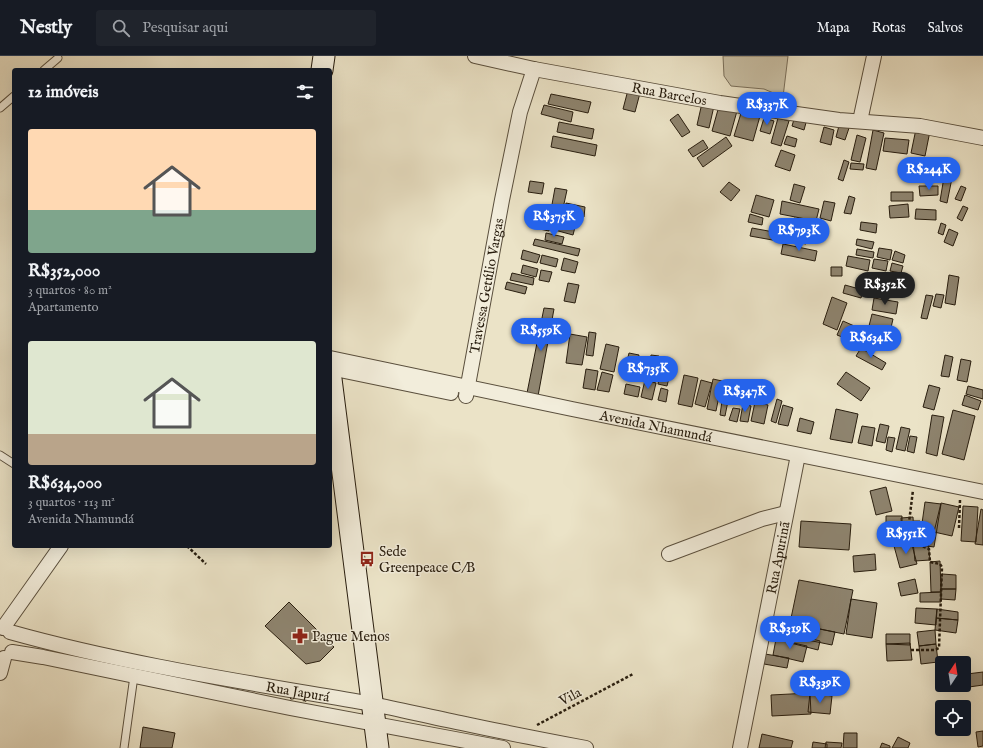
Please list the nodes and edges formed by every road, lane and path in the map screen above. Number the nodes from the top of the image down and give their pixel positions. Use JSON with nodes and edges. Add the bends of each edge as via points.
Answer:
{"nodes":[{"id":1,"x":324,"y":56,"type":"edge"},
{"id":2,"x":475,"y":56,"type":"edge"},
{"id":3,"x":874,"y":56,"type":"edge"},
{"id":4,"x":58,"y":58,"type":"dead end"},
{"id":5,"x":46,"y":68,"type":"edge"},
{"id":6,"x":322,"y":68,"type":"edge"},
{"id":7,"x":534,"y":69,"type":"junction"},
{"id":8,"x":12,"y":98,"type":"edge"},
{"id":9,"x":0,"y":108,"type":"edge"},
{"id":10,"x":860,"y":121,"type":"junction"},
{"id":11,"x":983,"y":138,"type":"edge"},
{"id":12,"x":332,"y":358,"type":"edge"},
{"id":13,"x":332,"y":376,"type":"edge"},
{"id":14,"x":332,"y":391,"type":"edge"},
{"id":15,"x":467,"y":391,"type":"junction"},
{"id":16,"x":0,"y":455,"type":"edge"},
{"id":17,"x":797,"y":459,"type":"junction"},
{"id":18,"x":12,"y":463,"type":"edge"},
{"id":19,"x":913,"y":486,"type":"junction"},
{"id":20,"x":983,"y":492,"type":"edge"},
{"id":21,"x":960,"y":496,"type":"junction"},
{"id":22,"x":983,"y":500,"type":"edge"},
{"id":23,"x":786,"y":513,"type":"junction"},
{"id":24,"x":959,"y":528,"type":"dead end"},
{"id":25,"x":60,"y":548,"type":"edge"},
{"id":26,"x":189,"y":548,"type":"edge"},
{"id":27,"x":669,"y":554,"type":"dead end"},
{"id":28,"x":206,"y":564,"type":"dead end"},
{"id":29,"x":4,"y":630,"type":"edge"},
{"id":30,"x":911,"y":650,"type":"dead end"},
{"id":31,"x":5,"y":656,"type":"edge"},
{"id":32,"x":0,"y":673,"type":"edge"},
{"id":33,"x":633,"y":674,"type":"dead end"},
{"id":34,"x":134,"y":676,"type":"junction"},
{"id":35,"x":374,"y":714,"type":"junction"},
{"id":36,"x":517,"y":736,"type":"junction"},
{"id":37,"x":124,"y":748,"type":"edge"},
{"id":38,"x":378,"y":748,"type":"edge"},
{"id":39,"x":503,"y":748,"type":"edge"},
{"id":40,"x":586,"y":748,"type":"edge"},
{"id":41,"x":740,"y":748,"type":"edge"}],
"edges":[{"from":1,"to":6,"type":"main road"},
{"from":2,"to":7,"type":"street","name":"Rua Barcelos"},
{"from":3,"to":10,"type":"street"},
{"from":4,"to":5,"type":"lane"},
{"from":7,"to":10,"type":"street","name":"Rua Barcelos","via":[[720,103]]},
{"from":7,"to":15,"type":"street","name":"Travessa Getúlio Vargas","via":[[520,112]]},
{"from":8,"to":9,"type":"lane"},
{"from":10,"to":11,"type":"street","name":"Rua Barcelos","via":[[920,126]]},
{"from":12,"to":15,"type":"street","name":"Avenida Nhamundá"},
{"from":13,"to":15,"type":"street","name":"Avenida Nhamundá"},
{"from":14,"to":35,"type":"main road"},
{"from":15,"to":17,"type":"street","name":"Avenida Nhamundá"},
{"from":16,"to":18,"type":"lane"},
{"from":17,"to":19,"type":"street","name":"Avenida Nhamundá"},
{"from":17,"to":20,"type":"street","name":"Avenida Nhamundá"},
{"from":17,"to":23,"type":"street","name":"Rua Apurinã"},
{"from":19,"to":21,"type":"street","name":"Avenida Nhamundá"},
{"from":19,"to":30,"type":"path","via":[[907,539],[929,549],[930,562],[942,567],[939,648]]},
{"from":21,"to":22,"type":"street","name":"Avenida Nhamundá"},
{"from":21,"to":24,"type":"path"},
{"from":23,"to":27,"type":"street","via":[[762,519]]},
{"from":23,"to":41,"type":"street","name":"Rua Apurinã"},
{"from":25,"to":29,"type":"street"},
{"from":26,"to":28,"type":"path"},
{"from":29,"to":31,"type":"street","via":[[14,642]]},
{"from":29,"to":35,"type":"street","name":"Rua Japurá","via":[[69,648],[280,689]]},
{"from":31,"to":32,"type":"street"},
{"from":31,"to":34,"type":"street","name":"Rua Japurá","via":[[43,657]]},
{"from":33,"to":36,"type":"path","name":"Vila"},
{"from":34,"to":35,"type":"street","name":"Rua Japurá","via":[[290,708]]},
{"from":34,"to":37,"type":"lane"},
{"from":35,"to":36,"type":"street","name":"Rua Japurá"},
{"from":35,"to":38,"type":"main road"},
{"from":35,"to":39,"type":"street","name":"Rua Japurá"},
{"from":36,"to":40,"type":"street","name":"Rua Japurá"}]}
